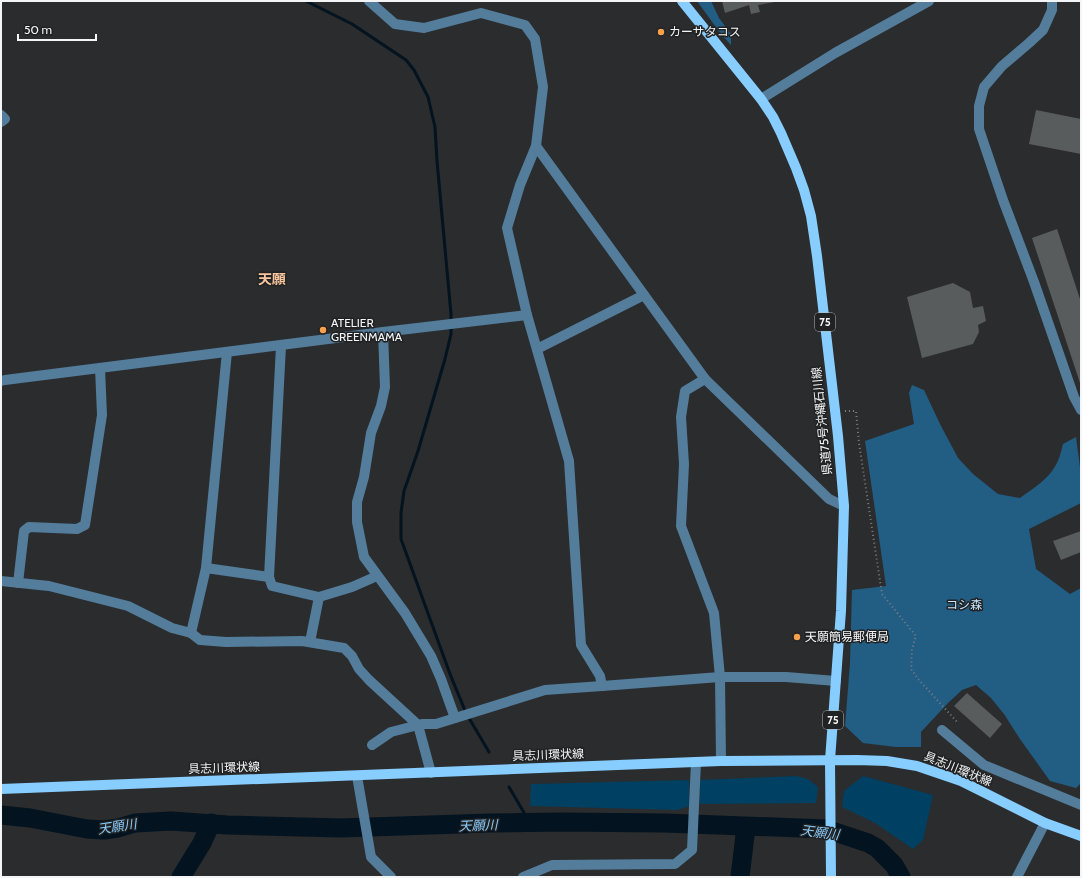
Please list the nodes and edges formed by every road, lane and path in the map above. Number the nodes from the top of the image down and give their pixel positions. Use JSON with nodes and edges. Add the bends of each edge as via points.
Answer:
{"nodes":[{"id":1,"x":369,"y":1,"type":"edge"},
{"id":2,"x":682,"y":1,"type":"edge"},
{"id":3,"x":929,"y":1,"type":"edge"},
{"id":4,"x":1052,"y":1,"type":"edge"},
{"id":5,"x":761,"y":99,"type":"junction"},
{"id":6,"x":1,"y":115,"type":"edge"},
{"id":7,"x":1,"y":122,"type":"edge"},
{"id":8,"x":536,"y":146,"type":"junction"},
{"id":9,"x":644,"y":295,"type":"junction"},
{"id":10,"x":527,"y":315,"type":"junction"},
{"id":11,"x":383,"y":332,"type":"junction"},
{"id":12,"x":281,"y":346,"type":"junction"},
{"id":13,"x":537,"y":349,"type":"junction"},
{"id":14,"x":227,"y":352,"type":"junction"},
{"id":15,"x":100,"y":368,"type":"junction"},
{"id":16,"x":705,"y":379,"type":"junction"},
{"id":17,"x":1,"y":381,"type":"edge"},
{"id":18,"x":1081,"y":410,"type":"edge"},
{"id":19,"x":835,"y":411,"type":"junction"},
{"id":20,"x":844,"y":506,"type":"junction"},
{"id":21,"x":206,"y":568,"type":"junction"},
{"id":22,"x":377,"y":576,"type":"junction"},
{"id":23,"x":269,"y":577,"type":"junction"},
{"id":24,"x":1,"y":581,"type":"edge"},
{"id":25,"x":18,"y":583,"type":"junction"},
{"id":26,"x":319,"y":597,"type":"junction"},
{"id":27,"x":191,"y":633,"type":"junction"},
{"id":28,"x":310,"y":642,"type":"junction"},
{"id":29,"x":720,"y":677,"type":"junction"},
{"id":30,"x":836,"y":681,"type":"junction"},
{"id":31,"x":602,"y":686,"type":"junction"},
{"id":32,"x":455,"y":718,"type":"junction"},
{"id":33,"x":958,"y":724,"type":"dead end"},
{"id":34,"x":418,"y":725,"type":"junction"},
{"id":35,"x":942,"y":730,"type":"dead end"},
{"id":36,"x":372,"y":745,"type":"dead end"},
{"id":37,"x":830,"y":760,"type":"junction"},
{"id":38,"x":720,"y":761,"type":"junction"},
{"id":39,"x":696,"y":762,"type":"junction"},
{"id":40,"x":431,"y":773,"type":"junction"},
{"id":41,"x":357,"y":776,"type":"junction"},
{"id":42,"x":1,"y":789,"type":"edge"},
{"id":43,"x":1081,"y":805,"type":"edge"},
{"id":44,"x":1045,"y":822,"type":"junction"},
{"id":45,"x":1081,"y":836,"type":"edge"},
{"id":46,"x":391,"y":877,"type":"edge"},
{"id":47,"x":523,"y":877,"type":"edge"},
{"id":48,"x":831,"y":877,"type":"edge"},
{"id":49,"x":1017,"y":877,"type":"edge"}],
"edges":[{"from":1,"to":8,"type":"street","via":[[395,24],[424,28],[481,13],[525,25],[535,39],[543,87]]},
{"from":2,"to":5,"type":"main road","name":"県道75号沖縄石川線","number":"75"},
{"from":3,"to":5,"type":"street","via":[[835,53]]},
{"from":4,"to":18,"type":"street","via":[[1052,10],[1043,30],[1002,66],[984,87],[979,106],[979,129]]},
{"from":5,"to":19,"type":"main road","name":"県道75号沖縄石川線","number":"75","via":[[790,152],[804,190],[819,271]]},
{"from":6,"to":7,"type":"street","via":[[5,119]]},
{"from":8,"to":9,"type":"street"},
{"from":8,"to":10,"type":"street","via":[[520,185],[507,228]]},
{"from":9,"to":13,"type":"street"},
{"from":9,"to":16,"type":"street"},
{"from":10,"to":11,"type":"street"},
{"from":10,"to":13,"type":"street"},
{"from":11,"to":12,"type":"street"},
{"from":11,"to":22,"type":"street","via":[[385,387],[371,433],[357,502],[357,522],[364,557]]},
{"from":12,"to":14,"type":"street"},
{"from":12,"to":23,"type":"street"},
{"from":13,"to":31,"type":"street","via":[[569,461],[581,645],[600,676]]},
{"from":14,"to":15,"type":"street"},
{"from":14,"to":21,"type":"street"},
{"from":15,"to":17,"type":"street"},
{"from":15,"to":25,"type":"street","via":[[102,415],[85,525],[77,529],[29,527],[24,531]]},
{"from":16,"to":20,"type":"street","via":[[829,499]]},
{"from":16,"to":29,"type":"street","via":[[685,391],[680,417],[684,464],[681,526],[714,613]]},
{"from":19,"to":20,"type":"main road","name":"県道75号沖縄石川線","number":"75"},
{"from":19,"to":33,"type":"path","via":[[856,411],[882,594],[916,636],[912,649],[911,669]]},
{"from":20,"to":30,"type":"main road","name":"県道75号沖縄石川線","number":"75"},
{"from":21,"to":23,"type":"street"},
{"from":21,"to":27,"type":"street"},
{"from":22,"to":26,"type":"street"},
{"from":22,"to":32,"type":"street","via":[[405,613],[431,656]]},
{"from":23,"to":26,"type":"street","via":[[272,586]]},
{"from":24,"to":25,"type":"street"},
{"from":25,"to":27,"type":"street","via":[[49,586],[128,606],[172,628]]},
{"from":26,"to":28,"type":"street"},
{"from":27,"to":28,"type":"street","via":[[200,640],[226,642]]},
{"from":28,"to":34,"type":"street","via":[[344,648],[369,680]]},
{"from":29,"to":30,"type":"street","via":[[786,677]]},
{"from":29,"to":31,"type":"street"},
{"from":29,"to":38,"type":"street"},
{"from":30,"to":37,"type":"main road","name":"県道75号沖縄石川線","number":"75"},
{"from":31,"to":32,"type":"street","via":[[545,690]]},
{"from":32,"to":34,"type":"street","via":[[436,724]]},
{"from":34,"to":36,"type":"street","via":[[391,732]]},
{"from":34,"to":40,"type":"street"},
{"from":35,"to":43,"type":"street","via":[[984,765]]},
{"from":37,"to":38,"type":"main road","name":"具志川環状線"},
{"from":37,"to":44,"type":"main road","name":"具志川環状線","via":[[887,761],[917,766],[961,782]]},
{"from":37,"to":48,"type":"main road","name":"県道75号沖縄石川線","number":"75"},
{"from":38,"to":39,"type":"main road","name":"具志川環状線"},
{"from":39,"to":40,"type":"main road","name":"具志川環状線"},
{"from":39,"to":47,"type":"street","via":[[692,850],[675,864],[552,865]]},
{"from":40,"to":41,"type":"main road","name":"具志川環状線"},
{"from":41,"to":42,"type":"main road","name":"具志川環状線"},
{"from":41,"to":46,"type":"street","via":[[371,857]]},
{"from":44,"to":45,"type":"main road","name":"具志川環状線"},
{"from":44,"to":49,"type":"street"}]}
